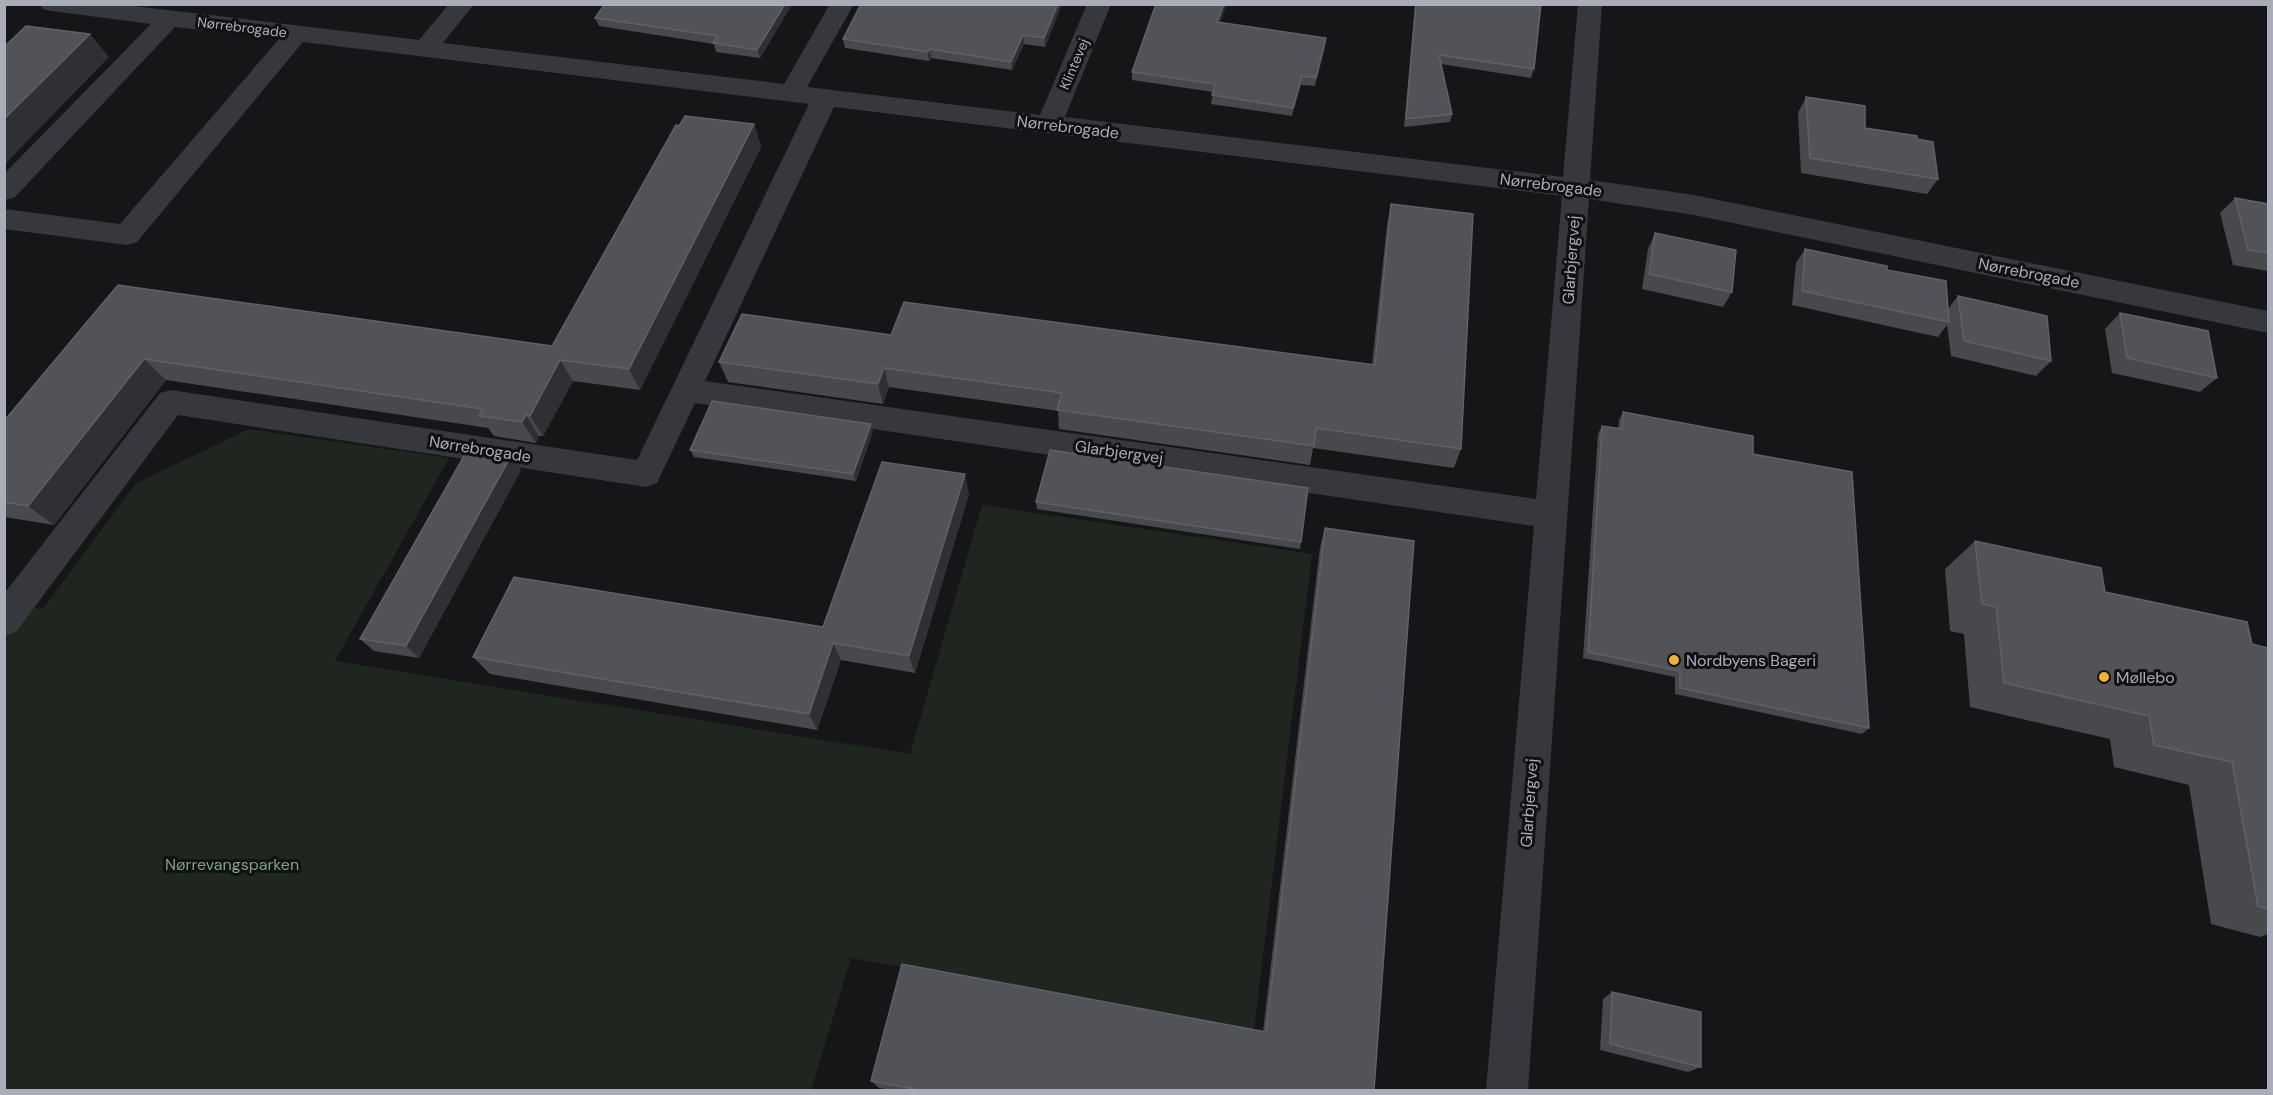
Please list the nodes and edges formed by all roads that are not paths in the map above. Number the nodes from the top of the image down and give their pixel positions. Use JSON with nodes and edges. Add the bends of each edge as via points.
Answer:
{"nodes":[{"id":1,"x":51,"y":4,"type":"edge"},
{"id":2,"x":462,"y":4,"type":"edge"},
{"id":3,"x":843,"y":4,"type":"edge"},
{"id":4,"x":1099,"y":4,"type":"edge"},
{"id":5,"x":1590,"y":4,"type":"edge"},
{"id":6,"x":170,"y":18,"type":"junction"},
{"id":7,"x":297,"y":34,"type":"junction"},
{"id":8,"x":425,"y":49,"type":"junction"},
{"id":9,"x":791,"y":93,"type":"junction"},
{"id":10,"x":826,"y":96,"type":"junction"},
{"id":11,"x":1049,"y":124,"type":"junction"},
{"id":12,"x":1577,"y":188,"type":"junction"},
{"id":13,"x":4,"y":191,"type":"edge"},
{"id":14,"x":4,"y":219,"type":"edge"},
{"id":15,"x":2268,"y":322,"type":"edge"},
{"id":16,"x":686,"y":390,"type":"junction"},
{"id":17,"x":1552,"y":515,"type":"junction"},
{"id":18,"x":4,"y":621,"type":"edge"},
{"id":19,"x":1507,"y":1090,"type":"edge"}],
"edges":[{"from":1,"to":6,"type":"street","name":"Nørrebrogade"},
{"from":2,"to":8,"type":"street"},
{"from":3,"to":9,"type":"street"},
{"from":4,"to":11,"type":"street","name":"Klintevej"},
{"from":5,"to":12,"type":"street","name":"Glarbjergvej"},
{"from":6,"to":7,"type":"street","name":"Nørrebrogade"},
{"from":6,"to":13,"type":"street"},
{"from":7,"to":8,"type":"street","name":"Nørrebrogade"},
{"from":7,"to":14,"type":"street","via":[[127,235]]},
{"from":8,"to":9,"type":"street","name":"Nørrebrogade"},
{"from":9,"to":10,"type":"street","name":"Nørrebrogade"},
{"from":10,"to":11,"type":"street","name":"Nørrebrogade"},
{"from":10,"to":16,"type":"street","name":"Nørrebrogade"},
{"from":11,"to":12,"type":"street","name":"Nørrebrogade"},
{"from":12,"to":15,"type":"street","name":"Nørrebrogade","via":[[1694,205]]},
{"from":12,"to":17,"type":"street","name":"Glarbjergvej"},
{"from":16,"to":17,"type":"street","name":"Glarbjergvej"},
{"from":16,"to":18,"type":"street","name":"Nørrebrogade","via":[[646,474],[171,402]]},
{"from":17,"to":19,"type":"street","name":"Glarbjergvej"}]}
